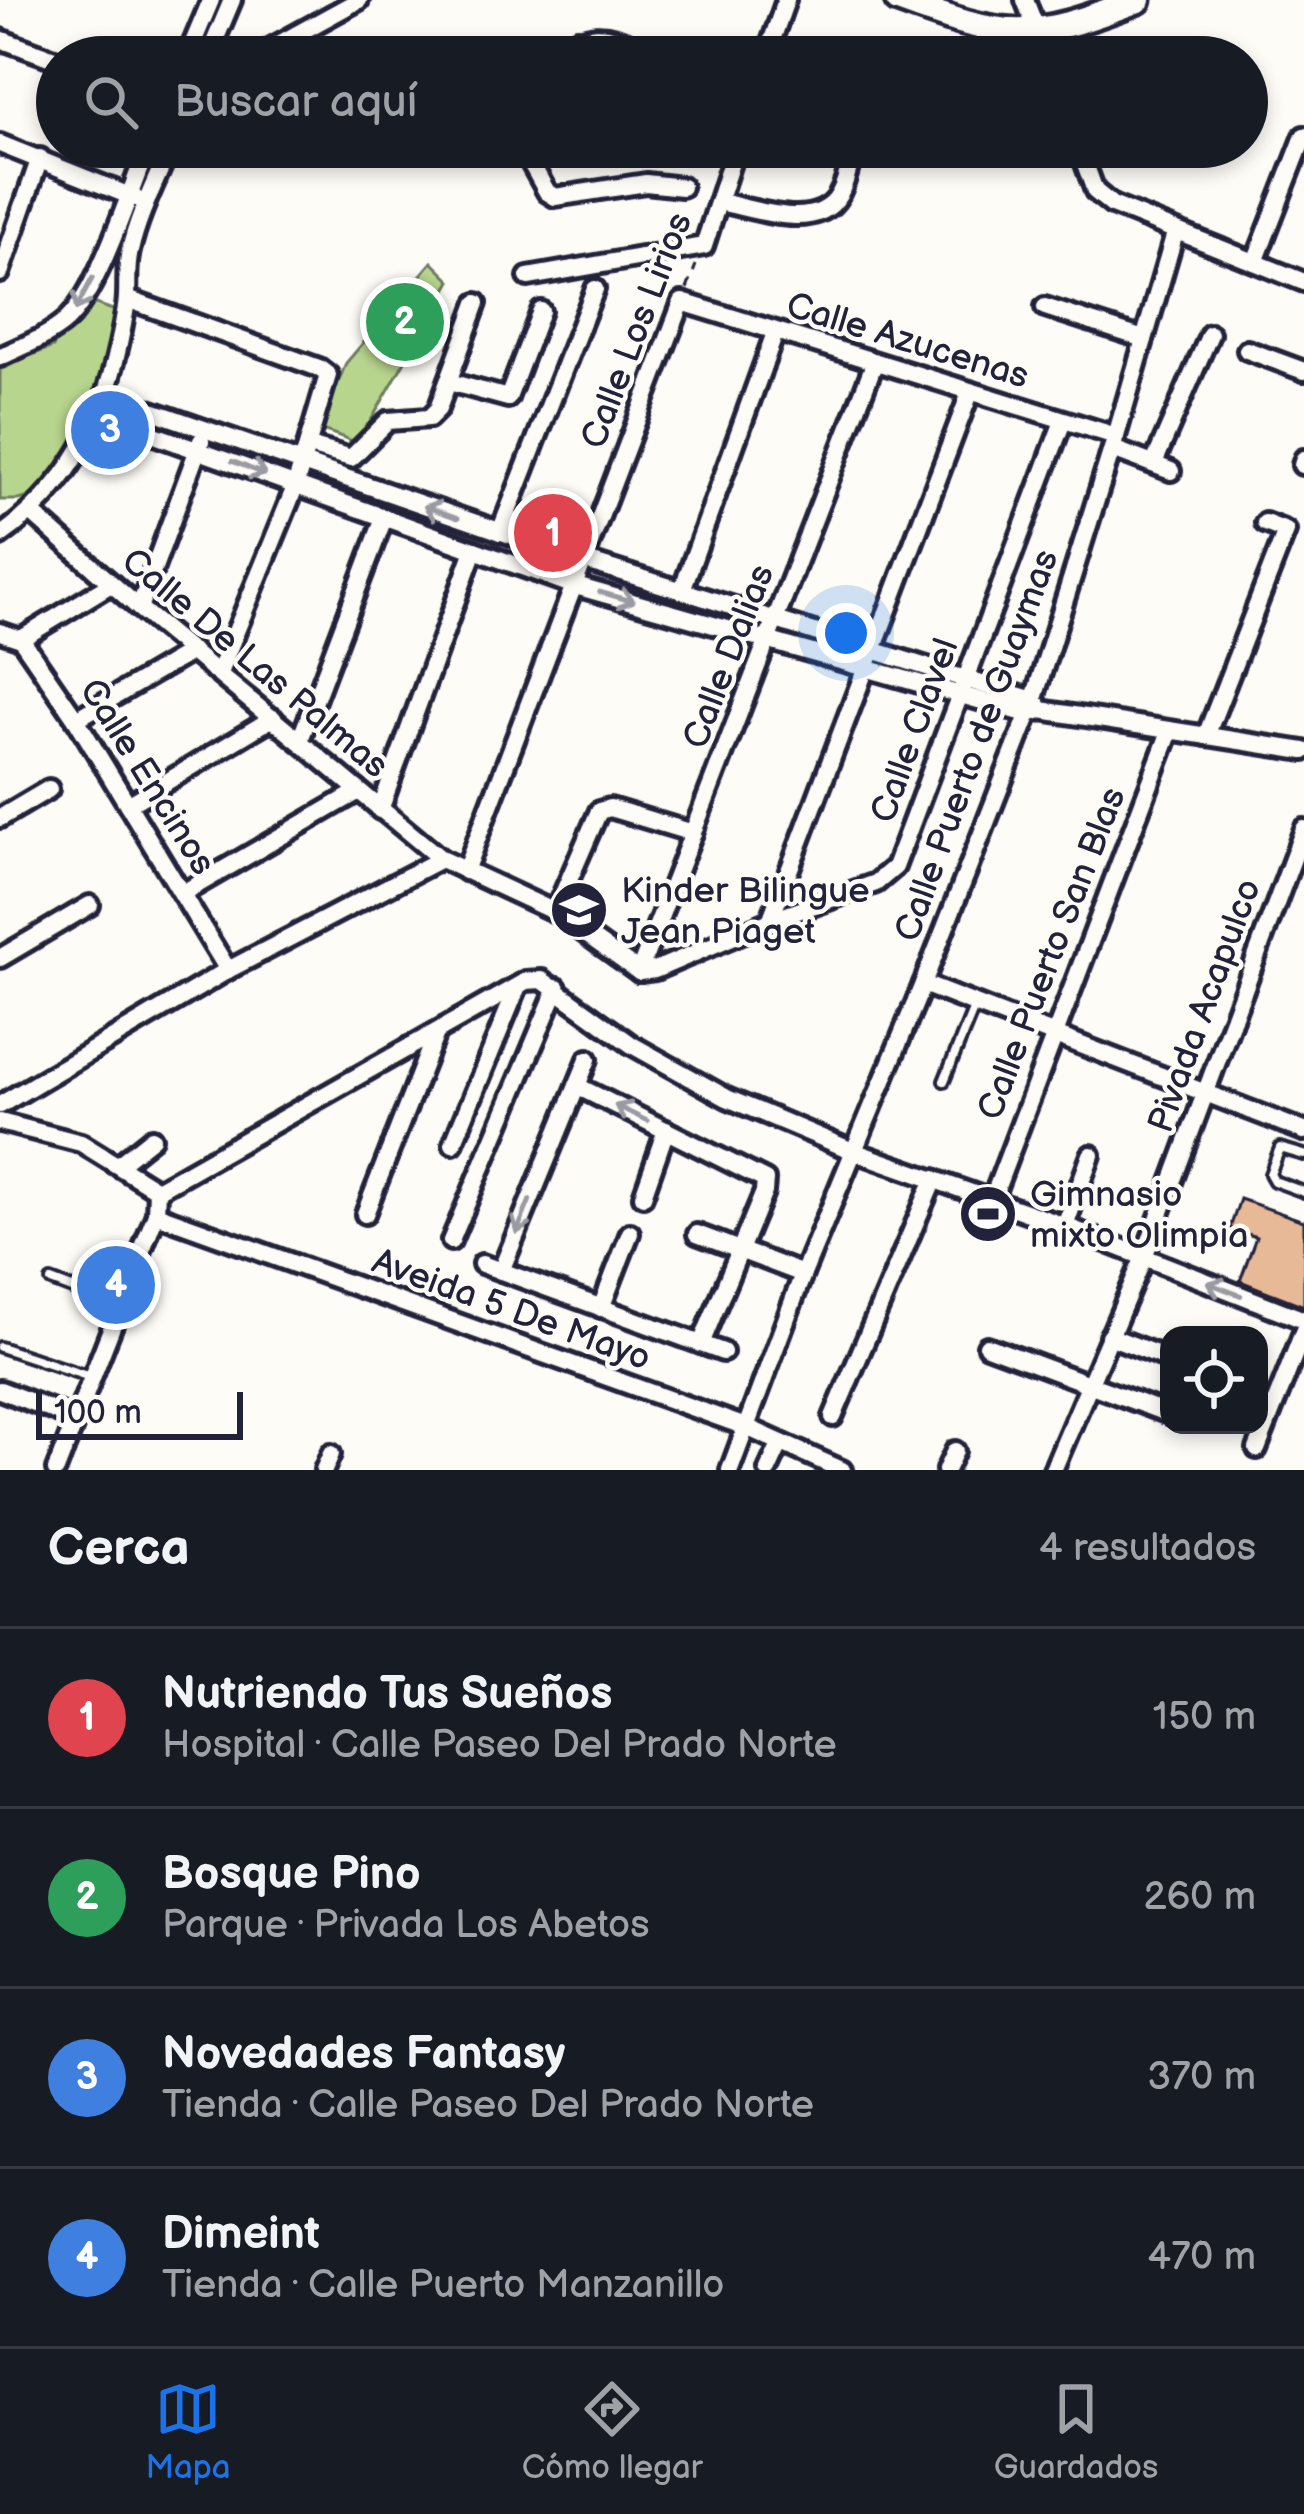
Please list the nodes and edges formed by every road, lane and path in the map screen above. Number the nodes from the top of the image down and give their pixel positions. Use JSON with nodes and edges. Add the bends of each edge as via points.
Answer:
{"nodes":[{"id":1,"x":211,"y":0,"type":"edge"},
{"id":2,"x":232,"y":0,"type":"edge"},
{"id":3,"x":359,"y":0,"type":"edge"},
{"id":4,"x":786,"y":0,"type":"edge"},
{"id":5,"x":898,"y":0,"type":"edge"},
{"id":6,"x":1025,"y":0,"type":"edge"},
{"id":7,"x":1138,"y":0,"type":"edge"},
{"id":8,"x":196,"y":36,"type":"edge"},
{"id":9,"x":217,"y":36,"type":"edge"},
{"id":10,"x":293,"y":36,"type":"edge"},
{"id":11,"x":773,"y":36,"type":"edge"},
{"id":12,"x":1008,"y":36,"type":"edge"},
{"id":13,"x":1039,"y":36,"type":"edge"},
{"id":14,"x":1061,"y":36,"type":"edge"},
{"id":15,"x":0,"y":39,"type":"edge"},
{"id":16,"x":36,"y":52,"type":"edge"},
{"id":17,"x":1304,"y":136,"type":"edge"},
{"id":18,"x":0,"y":144,"type":"edge"},
{"id":19,"x":36,"y":157,"type":"edge"},
{"id":20,"x":37,"y":168,"type":"edge"},
{"id":21,"x":63,"y":168,"type":"edge"},
{"id":22,"x":139,"y":168,"type":"edge"},
{"id":23,"x":161,"y":168,"type":"edge"},
{"id":24,"x":534,"y":168,"type":"edge"},
{"id":25,"x":730,"y":168,"type":"edge"},
{"id":26,"x":848,"y":168,"type":"edge"},
{"id":27,"x":1086,"y":168,"type":"edge"},
{"id":28,"x":682,"y":187,"type":"dead end"},
{"id":29,"x":128,"y":196,"type":"junction"},
{"id":30,"x":147,"y":202,"type":"junction"},
{"id":31,"x":719,"y":202,"type":"junction"},
{"id":32,"x":1175,"y":233,"type":"junction"},
{"id":33,"x":704,"y":246,"type":"junction"},
{"id":34,"x":1255,"y":262,"type":"junction"},
{"id":35,"x":0,"y":273,"type":"edge"},
{"id":36,"x":528,"y":277,"type":"dead end"},
{"id":37,"x":1304,"y":282,"type":"edge"},
{"id":38,"x":596,"y":289,"type":"dead end"},
{"id":39,"x":128,"y":299,"type":"junction"},
{"id":40,"x":682,"y":302,"type":"junction"},
{"id":41,"x":477,"y":303,"type":"dead end"},
{"id":42,"x":1045,"y":307,"type":"dead end"},
{"id":43,"x":541,"y":310,"type":"dead end"},
{"id":44,"x":775,"y":333,"type":"junction"},
{"id":45,"x":1210,"y":334,"type":"dead end"},
{"id":46,"x":1144,"y":339,"type":"junction"},
{"id":47,"x":1247,"y":350,"type":"dead end"},
{"id":48,"x":0,"y":357,"type":"edge"},
{"id":49,"x":874,"y":364,"type":"junction"},
{"id":50,"x":1304,"y":370,"type":"edge"},
{"id":51,"x":449,"y":382,"type":"junction"},
{"id":52,"x":970,"y":393,"type":"junction"},
{"id":53,"x":106,"y":395,"type":"junction"},
{"id":54,"x":99,"y":416,"type":"junction"},
{"id":55,"x":1063,"y":421,"type":"junction"},
{"id":56,"x":205,"y":430,"type":"junction"},
{"id":57,"x":1114,"y":443,"type":"junction"},
{"id":58,"x":309,"y":446,"type":"junction"},
{"id":59,"x":199,"y":449,"type":"junction"},
{"id":60,"x":300,"y":464,"type":"junction"},
{"id":61,"x":295,"y":487,"type":"junction"},
{"id":62,"x":28,"y":516,"type":"junction"},
{"id":63,"x":0,"y":517,"type":"edge"},
{"id":64,"x":384,"y":518,"type":"junction"},
{"id":65,"x":1265,"y":523,"type":"dead end"},
{"id":66,"x":500,"y":532,"type":"junction"},
{"id":67,"x":0,"y":536,"type":"edge"},
{"id":68,"x":474,"y":550,"type":"junction"},
{"id":69,"x":583,"y":560,"type":"junction"},
{"id":70,"x":111,"y":584,"type":"junction"},
{"id":71,"x":572,"y":584,"type":"junction"},
{"id":72,"x":682,"y":590,"type":"junction"},
{"id":73,"x":139,"y":608,"type":"junction"},
{"id":74,"x":776,"y":620,"type":"junction"},
{"id":75,"x":0,"y":632,"type":"edge"},
{"id":76,"x":21,"y":639,"type":"junction"},
{"id":77,"x":769,"y":640,"type":"junction"},
{"id":78,"x":870,"y":650,"type":"junction"},
{"id":79,"x":192,"y":652,"type":"junction"},
{"id":80,"x":863,"y":670,"type":"junction"},
{"id":81,"x":219,"y":673,"type":"junction"},
{"id":82,"x":963,"y":688,"type":"junction"},
{"id":83,"x":1034,"y":708,"type":"junction"},
{"id":84,"x":273,"y":718,"type":"junction"},
{"id":85,"x":76,"y":719,"type":"junction"},
{"id":86,"x":1170,"y":731,"type":"junction"},
{"id":87,"x":1206,"y":736,"type":"junction"},
{"id":88,"x":300,"y":740,"type":"junction"},
{"id":89,"x":1304,"y":751,"type":"edge"},
{"id":90,"x":50,"y":789,"type":"dead end"},
{"id":91,"x":359,"y":791,"type":"junction"},
{"id":92,"x":128,"y":805,"type":"junction"},
{"id":93,"x":380,"y":810,"type":"junction"},
{"id":94,"x":0,"y":818,"type":"edge"},
{"id":95,"x":1304,"y":829,"type":"edge"},
{"id":96,"x":693,"y":833,"type":"junction"},
{"id":97,"x":441,"y":859,"type":"junction"},
{"id":98,"x":465,"y":871,"type":"junction"},
{"id":99,"x":183,"y":893,"type":"junction"},
{"id":100,"x":90,"y":905,"type":"dead end"},
{"id":101,"x":555,"y":911,"type":"junction"},
{"id":102,"x":770,"y":921,"type":"junction"},
{"id":103,"x":0,"y":958,"type":"edge"},
{"id":104,"x":227,"y":970,"type":"junction"},
{"id":105,"x":639,"y":972,"type":"junction"},
{"id":106,"x":923,"y":984,"type":"junction"},
{"id":107,"x":518,"y":986,"type":"junction"},
{"id":108,"x":557,"y":988,"type":"junction"},
{"id":109,"x":975,"y":1004,"type":"junction"},
{"id":110,"x":436,"y":1032,"type":"junction"},
{"id":111,"x":1053,"y":1034,"type":"junction"},
{"id":112,"x":588,"y":1059,"type":"dead end"},
{"id":113,"x":944,"y":1081,"type":"dead end"},
{"id":114,"x":577,"y":1087,"type":"junction"},
{"id":115,"x":1206,"y":1092,"type":"junction"},
{"id":116,"x":0,"y":1105,"type":"edge"},
{"id":117,"x":0,"y":1122,"type":"edge"},
{"id":118,"x":666,"y":1130,"type":"junction"},
{"id":119,"x":1304,"y":1131,"type":"edge"},
{"id":120,"x":152,"y":1138,"type":"dead end"},
{"id":121,"x":453,"y":1144,"type":"dead end"},
{"id":122,"x":854,"y":1151,"type":"junction"},
{"id":123,"x":1091,"y":1155,"type":"dead end"},
{"id":124,"x":1304,"y":1155,"type":"edge"},
{"id":125,"x":118,"y":1165,"type":"junction"},
{"id":126,"x":934,"y":1180,"type":"junction"},
{"id":127,"x":157,"y":1190,"type":"junction"},
{"id":128,"x":1304,"y":1192,"type":"edge"},
{"id":129,"x":643,"y":1196,"type":"dead end"},
{"id":130,"x":992,"y":1200,"type":"junction"},
{"id":131,"x":156,"y":1214,"type":"junction"},
{"id":132,"x":364,"y":1214,"type":"dead end"},
{"id":133,"x":1064,"y":1226,"type":"junction"},
{"id":134,"x":630,"y":1233,"type":"dead end"},
{"id":135,"x":698,"y":1234,"type":"dead end"},
{"id":136,"x":452,"y":1241,"type":"dead end"},
{"id":137,"x":741,"y":1251,"type":"junction"},
{"id":138,"x":1144,"y":1257,"type":"junction"},
{"id":139,"x":482,"y":1264,"type":"dead end"},
{"id":140,"x":501,"y":1271,"type":"junction"},
{"id":141,"x":803,"y":1274,"type":"junction"},
{"id":142,"x":51,"y":1281,"type":"dead end"},
{"id":143,"x":119,"y":1306,"type":"junction"},
{"id":144,"x":601,"y":1307,"type":"junction"},
{"id":145,"x":1304,"y":1320,"type":"edge"},
{"id":146,"x":1304,"y":1330,"type":"edge"},
{"id":147,"x":1109,"y":1336,"type":"junction"},
{"id":148,"x":701,"y":1344,"type":"junction"},
{"id":149,"x":986,"y":1346,"type":"dead end"},
{"id":150,"x":0,"y":1347,"type":"edge"},
{"id":151,"x":723,"y":1352,"type":"dead end"},
{"id":152,"x":1160,"y":1356,"type":"edge"},
{"id":153,"x":91,"y":1378,"type":"junction"},
{"id":154,"x":1090,"y":1383,"type":"junction"},
{"id":155,"x":0,"y":1390,"type":"edge"},
{"id":156,"x":1160,"y":1410,"type":"edge"},
{"id":157,"x":833,"y":1417,"type":"dead end"},
{"id":158,"x":75,"y":1419,"type":"junction"},
{"id":159,"x":746,"y":1427,"type":"junction"},
{"id":160,"x":780,"y":1444,"type":"junction"},
{"id":161,"x":1257,"y":1449,"type":"dead end"},
{"id":162,"x":955,"y":1451,"type":"dead end"},
{"id":163,"x":834,"y":1468,"type":"edge"},
{"id":164,"x":56,"y":1470,"type":"edge"},
{"id":165,"x":730,"y":1470,"type":"edge"},
{"id":166,"x":768,"y":1470,"type":"edge"},
{"id":167,"x":946,"y":1470,"type":"edge"},
{"id":168,"x":1053,"y":1470,"type":"edge"}],
"edges":[{"from":1,"to":8,"type":"street"},
{"from":2,"to":9,"type":"street"},
{"from":3,"to":10,"type":"street"},
{"from":4,"to":11,"type":"street"},
{"from":5,"to":12,"type":"street"},
{"from":6,"to":13,"type":"street"},
{"from":7,"to":14,"type":"street"},
{"from":15,"to":16,"type":"street"},
{"from":17,"to":34,"type":"street"},
{"from":18,"to":19,"type":"street"},
{"from":20,"to":35,"type":"street"},
{"from":21,"to":29,"type":"street"},
{"from":22,"to":29,"type":"street"},
{"from":23,"to":30,"type":"street"},
{"from":24,"to":28,"type":"street","via":[[555,197],[646,183]]},
{"from":25,"to":31,"type":"street","name":"Calle Los Lirios"},
{"from":26,"to":31,"type":"street","via":[[842,191],[814,214]]},
{"from":27,"to":32,"type":"street","via":[[1103,198]]},
{"from":29,"to":30,"type":"street"},
{"from":29,"to":48,"type":"street","one_way":true,"via":[[75,312]]},
{"from":30,"to":39,"type":"street","via":[[127,263]]},
{"from":31,"to":33,"type":"street","name":"Calle Los Lirios"},
{"from":32,"to":34,"type":"street"},
{"from":32,"to":46,"type":"street","name":"Calle Puerto de Guaymas"},
{"from":33,"to":36,"type":"street"},
{"from":33,"to":40,"type":"path","name":"Calle Los Lirios"},
{"from":34,"to":37,"type":"street"},
{"from":38,"to":66,"type":"street"},
{"from":39,"to":53,"type":"street"},
{"from":39,"to":58,"type":"street","via":[[325,372]]},
{"from":40,"to":44,"type":"street","name":"Calle Azucenas"},
{"from":40,"to":69,"type":"street","name":"Calle Los Lirios"},
{"from":41,"to":51,"type":"street"},
{"from":42,"to":46,"type":"street"},
{"from":43,"to":51,"type":"street","via":[[511,396]]},
{"from":44,"to":49,"type":"street","name":"Calle Azucenas"},
{"from":44,"to":72,"type":"street"},
{"from":45,"to":57,"type":"street","name":"Calle Azucenas","via":[[1163,467]]},
{"from":46,"to":57,"type":"street","name":"Calle Puerto de Guaymas"},
{"from":47,"to":50,"type":"street"},
{"from":49,"to":52,"type":"street","name":"Calle Azucenas"},
{"from":49,"to":74,"type":"street","name":"Calle Dalias"},
{"from":51,"to":58,"type":"street","via":[[429,418],[388,421],[351,458]]},
{"from":52,"to":55,"type":"street","name":"Calle Azucenas"},
{"from":52,"to":78,"type":"street"},
{"from":53,"to":54,"type":"street"},
{"from":53,"to":56,"type":"street"},
{"from":54,"to":59,"type":"street"},
{"from":54,"to":62,"type":"street","via":[[61,483]]},
{"from":55,"to":57,"type":"street","name":"Calle Azucenas"},
{"from":55,"to":82,"type":"street","name":"Calle Clavel"},
{"from":56,"to":59,"type":"street"},
{"from":56,"to":60,"type":"street"},
{"from":57,"to":83,"type":"street","name":"Calle Puerto de Guaymas"},
{"from":58,"to":60,"type":"street"},
{"from":59,"to":61,"type":"street","one_way":true},
{"from":59,"to":73,"type":"street"},
{"from":60,"to":61,"type":"street"},
{"from":66,"to":60,"type":"street","one_way":true},
{"from":61,"to":64,"type":"street"},
{"from":61,"to":81,"type":"street"},
{"from":62,"to":63,"type":"street"},
{"from":62,"to":67,"type":"street"},
{"from":62,"to":70,"type":"street","name":"Calle De Las Palmas"},
{"from":64,"to":68,"type":"street"},
{"from":64,"to":88,"type":"street"},
{"from":65,"to":87,"type":"street","via":[[1286,531]]},
{"from":66,"to":69,"type":"street"},
{"from":68,"to":71,"type":"street"},
{"from":68,"to":93,"type":"street"},
{"from":69,"to":71,"type":"street","name":"Calle Los Lirios"},
{"from":69,"to":72,"type":"street"},
{"from":70,"to":73,"type":"street","name":"Calle De Las Palmas"},
{"from":70,"to":76,"type":"street"},
{"from":71,"to":77,"type":"street","one_way":true},
{"from":71,"to":98,"type":"street","name":"Calle Los Lirios"},
{"from":72,"to":74,"type":"street"},
{"from":73,"to":79,"type":"street","name":"Calle De Las Palmas"},
{"from":74,"to":77,"type":"street","name":"Calle Dalias"},
{"from":74,"to":78,"type":"street"},
{"from":75,"to":76,"type":"street"},
{"from":76,"to":85,"type":"street","name":"Calle Encinos"},
{"from":77,"to":80,"type":"street"},
{"from":77,"to":96,"type":"street","name":"Calle Dalias"},
{"from":78,"to":80,"type":"street"},
{"from":78,"to":82,"type":"street"},
{"from":79,"to":81,"type":"street","name":"Calle De Las Palmas"},
{"from":79,"to":85,"type":"street"},
{"from":80,"to":82,"type":"street"},
{"from":80,"to":102,"type":"street"},
{"from":81,"to":84,"type":"street","name":"Calle De Las Palmas"},
{"from":82,"to":83,"type":"street"},
{"from":82,"to":102,"type":"street","name":"Calle Clavel","via":[[902,855],[886,877]]},
{"from":83,"to":86,"type":"street"},
{"from":83,"to":106,"type":"street","name":"Calle Puerto de Guaymas"},
{"from":84,"to":88,"type":"street","name":"Calle De Las Palmas"},
{"from":84,"to":92,"type":"street"},
{"from":85,"to":92,"type":"street","name":"Calle Encinos"},
{"from":86,"to":87,"type":"street"},
{"from":86,"to":111,"type":"street","name":"Calle Puerto San Blas"},
{"from":87,"to":89,"type":"street"},
{"from":88,"to":91,"type":"street","name":"Calle De Las Palmas"},
{"from":90,"to":94,"type":"street"},
{"from":91,"to":93,"type":"street","name":"Calle De Las Palmas"},
{"from":91,"to":99,"type":"street"},
{"from":92,"to":99,"type":"street","name":"Calle Encinos"},
{"from":93,"to":97,"type":"street","name":"Calle De Las Palmas"},
{"from":95,"to":115,"type":"street","name":"Pivada Acapulco"},
{"from":96,"to":101,"type":"street","via":[[599,811]]},
{"from":96,"to":105,"type":"street","name":"Calle Dalias"},
{"from":97,"to":98,"type":"street","name":"Calle De Las Palmas"},
{"from":97,"to":104,"type":"street"},
{"from":98,"to":101,"type":"street","name":"Calle De Las Palmas"},
{"from":99,"to":104,"type":"street","name":"Calle Encinos"},
{"from":100,"to":103,"type":"street"},
{"from":101,"to":105,"type":"street","name":"Calle De Las Palmas"},
{"from":102,"to":105,"type":"street","name":"Calle Clavel"},
{"from":104,"to":116,"type":"street"},
{"from":106,"to":109,"type":"street"},
{"from":106,"to":122,"type":"street","name":"Calle Puerto de Guaymas"},
{"from":107,"to":108,"type":"street","via":[[535,980]]},
{"from":107,"to":110,"type":"street"},
{"from":107,"to":121,"type":"street"},
{"from":108,"to":122,"type":"street","via":[[696,1082]]},
{"from":108,"to":136,"type":"street"},
{"from":109,"to":111,"type":"street"},
{"from":109,"to":113,"type":"lane"},
{"from":110,"to":127,"type":"street"},
{"from":110,"to":132,"type":"street"},
{"from":111,"to":115,"type":"street"},
{"from":111,"to":130,"type":"street","name":"Calle Puerto San Blas"},
{"from":112,"to":114,"type":"street"},
{"from":118,"to":114,"type":"street","one_way":true},
{"from":114,"to":140,"type":"street","one_way":true},
{"from":115,"to":119,"type":"street"},
{"from":115,"to":138,"type":"street","name":"Pivada Acapulco"},
{"from":117,"to":125,"type":"street","via":[[68,1137]]},
{"from":118,"to":129,"type":"street"},
{"from":118,"to":137,"type":"street","via":[[765,1180]]},
{"from":120,"to":125,"type":"street"},
{"from":122,"to":126,"type":"street"},
{"from":122,"to":141,"type":"street","name":"Calle Puerto de Guaymas"},
{"from":123,"to":133,"type":"street"},
{"from":124,"to":128,"type":"lane","via":[[1280,1148],[1270,1174]]},
{"from":125,"to":127,"type":"street"},
{"from":126,"to":130,"type":"street"},
{"from":126,"to":157,"type":"street"},
{"from":127,"to":131,"type":"street"},
{"from":130,"to":133,"type":"street"},
{"from":131,"to":143,"type":"street"},
{"from":131,"to":159,"type":"street","name":"Aveida 5 De Mayo"},
{"from":133,"to":138,"type":"street"},
{"from":134,"to":144,"type":"street"},
{"from":135,"to":137,"type":"street"},
{"from":137,"to":141,"type":"street"},
{"from":137,"to":148,"type":"street"},
{"from":145,"to":138,"type":"street","one_way":true},
{"from":138,"to":147,"type":"street","name":"Pivada Acapulco"},
{"from":139,"to":140,"type":"street"},
{"from":140,"to":144,"type":"street"},
{"from":141,"to":159,"type":"street","name":"Calle Puerto de Guaymas"},
{"from":142,"to":143,"type":"lane"},
{"from":143,"to":153,"type":"street"},
{"from":144,"to":148,"type":"street"},
{"from":146,"to":161,"type":"street"},
{"from":147,"to":152,"type":"street"},
{"from":147,"to":154,"type":"street","name":"Pivada Acapulco"},
{"from":148,"to":151,"type":"street"},
{"from":149,"to":154,"type":"street"},
{"from":150,"to":153,"type":"lane"},
{"from":153,"to":158,"type":"street"},
{"from":154,"to":156,"type":"street"},
{"from":154,"to":168,"type":"street","name":"Pivada Acapulco"},
{"from":155,"to":158,"type":"street"},
{"from":158,"to":164,"type":"street"},
{"from":159,"to":160,"type":"street","name":"Aveida 5 De Mayo"},
{"from":159,"to":165,"type":"street","name":"Calle Puerto de Guaymas"},
{"from":160,"to":163,"type":"street","name":"Aveida 5 De Mayo"},
{"from":160,"to":166,"type":"street"},
{"from":162,"to":167,"type":"street"}]}
